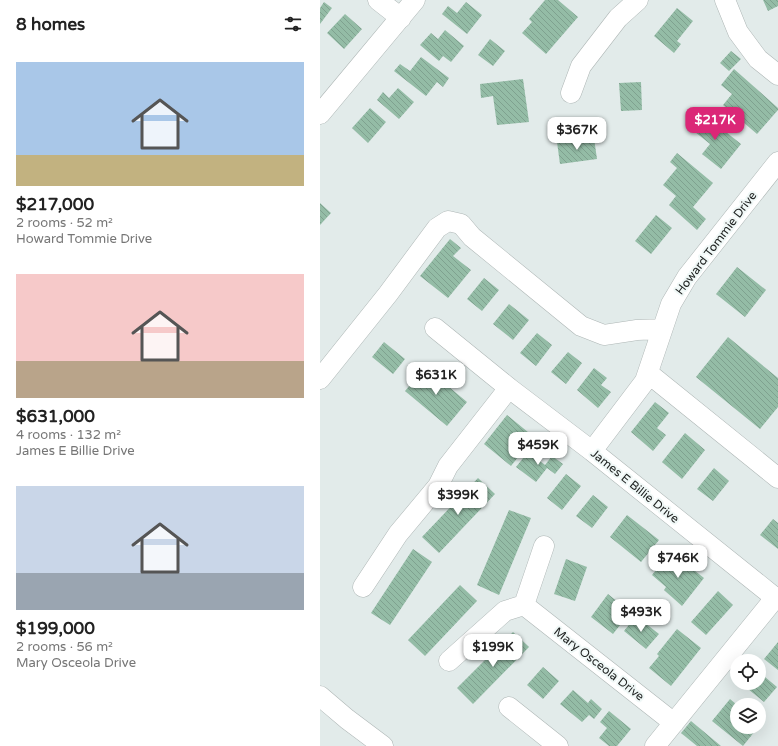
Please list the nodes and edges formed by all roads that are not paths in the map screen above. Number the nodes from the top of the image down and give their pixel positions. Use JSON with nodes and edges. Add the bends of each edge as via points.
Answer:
{"nodes":[{"id":1,"x":378,"y":0,"type":"edge"},
{"id":2,"x":415,"y":0,"type":"edge"},
{"id":3,"x":638,"y":0,"type":"edge"},
{"id":4,"x":725,"y":0,"type":"edge"},
{"id":5,"x":401,"y":18,"type":"junction"},
{"id":6,"x":778,"y":75,"type":"edge"},
{"id":7,"x":571,"y":93,"type":"dead end"},
{"id":8,"x":320,"y":114,"type":"edge"},
{"id":9,"x":778,"y":162,"type":"edge"},
{"id":10,"x":435,"y":328,"type":"dead end"},
{"id":11,"x":662,"y":329,"type":"junction"},
{"id":12,"x":648,"y":373,"type":"junction"},
{"id":13,"x":320,"y":379,"type":"edge"},
{"id":14,"x":509,"y":388,"type":"junction"},
{"id":15,"x":592,"y":451,"type":"junction"},
{"id":16,"x":778,"y":478,"type":"edge"},
{"id":17,"x":544,"y":546,"type":"dead end"},
{"id":18,"x":363,"y":587,"type":"dead end"},
{"id":19,"x":777,"y":599,"type":"edge"},
{"id":20,"x":524,"y":604,"type":"junction"},
{"id":21,"x":449,"y":661,"type":"dead end"},
{"id":22,"x":320,"y":696,"type":"edge"},
{"id":23,"x":509,"y":707,"type":"dead end"},
{"id":24,"x":674,"y":723,"type":"junction"},
{"id":25,"x":373,"y":743,"type":"edge"},
{"id":26,"x":558,"y":746,"type":"edge"},
{"id":27,"x":655,"y":746,"type":"edge"}],
"edges":[{"from":1,"to":5,"type":"street"},
{"from":2,"to":5,"type":"street"},
{"from":3,"to":7,"type":"street","via":[[618,18],[581,66]]},
{"from":4,"to":6,"type":"street","via":[[738,32],[758,59]]},
{"from":5,"to":8,"type":"street"},
{"from":9,"to":11,"type":"street","name":"Howard Tommie Drive","via":[[687,277],[671,304]]},
{"from":10,"to":14,"type":"street","name":"James E Billie Drive"},
{"from":11,"to":12,"type":"street","name":"Howard Tommie Drive"},
{"from":11,"to":13,"type":"street","via":[[604,335],[581,326],[472,237],[461,224],[448,221],[437,228]]},
{"from":12,"to":15,"type":"street","name":"Howard Tommie Drive","via":[[645,381]]},
{"from":12,"to":16,"type":"street"},
{"from":14,"to":15,"type":"street","name":"James E Billie Drive"},
{"from":14,"to":18,"type":"street","via":[[448,466],[438,486],[398,534]]},
{"from":15,"to":19,"type":"street","name":"James E Billie Drive"},
{"from":17,"to":20,"type":"street"},
{"from":19,"to":24,"type":"street"},
{"from":20,"to":21,"type":"street","via":[[506,611]]},
{"from":20,"to":24,"type":"street","name":"Mary Osceola Drive"},
{"from":22,"to":25,"type":"street"},
{"from":23,"to":26,"type":"street"},
{"from":24,"to":27,"type":"street"}]}
